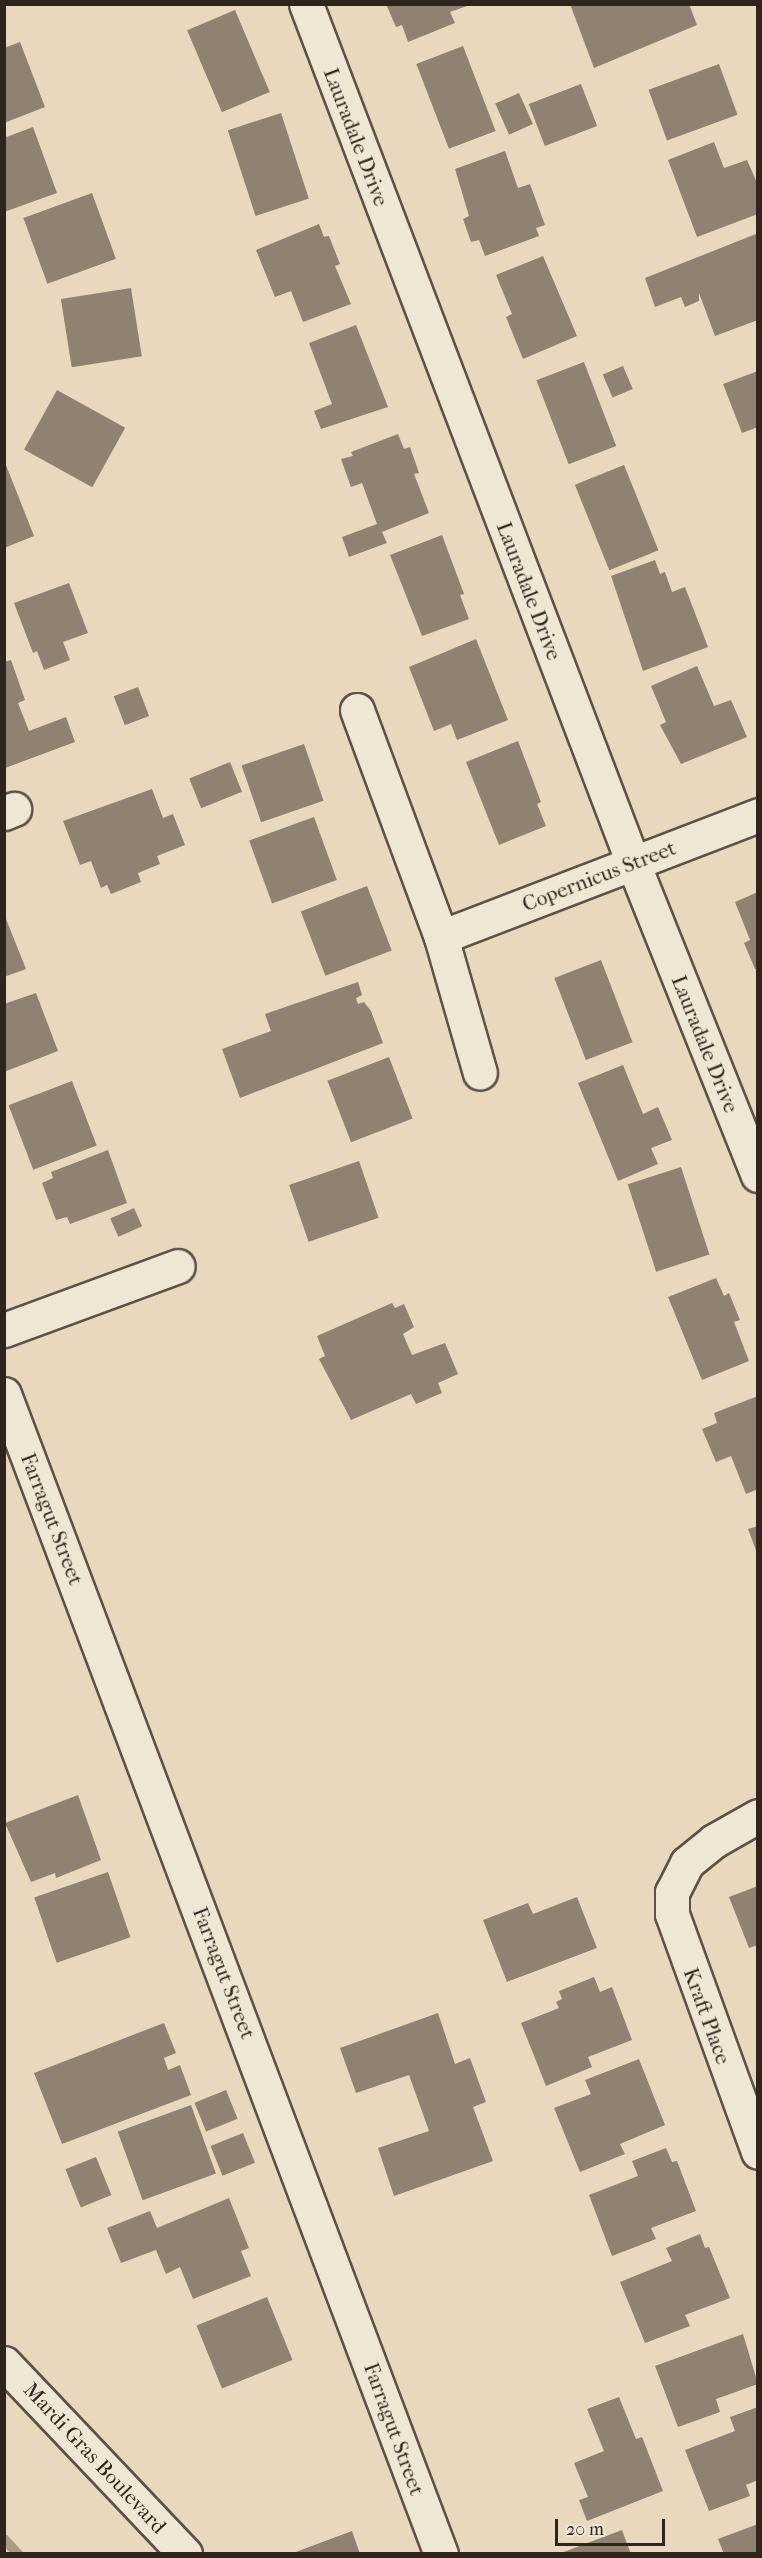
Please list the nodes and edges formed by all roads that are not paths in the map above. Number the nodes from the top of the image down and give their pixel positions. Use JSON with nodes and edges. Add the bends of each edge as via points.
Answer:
{"nodes":[{"id":1,"x":306,"y":4,"type":"edge"},
{"id":2,"x":357,"y":710,"type":"dead end"},
{"id":3,"x":758,"y":815,"type":"edge"},
{"id":4,"x":633,"y":863,"type":"junction"},
{"id":5,"x":441,"y":937,"type":"junction"},
{"id":6,"x":480,"y":1073,"type":"dead end"},
{"id":7,"x":758,"y":1175,"type":"edge"},
{"id":8,"x":178,"y":1266,"type":"dead end"},
{"id":9,"x":4,"y":1330,"type":"edge"},
{"id":10,"x":4,"y":1394,"type":"edge"},
{"id":11,"x":758,"y":1816,"type":"edge"},
{"id":12,"x":758,"y":2152,"type":"edge"},
{"id":13,"x":4,"y":2363,"type":"edge"},
{"id":14,"x":184,"y":2553,"type":"edge"},
{"id":15,"x":441,"y":2553,"type":"edge"}],
"edges":[{"from":1,"to":4,"type":"street","name":"Lauradale Drive"},
{"from":2,"to":5,"type":"street"},
{"from":3,"to":4,"type":"street","name":"Copernicus Street"},
{"from":4,"to":5,"type":"street","name":"Copernicus Street"},
{"from":4,"to":7,"type":"street","name":"Lauradale Drive"},
{"from":5,"to":6,"type":"street"},
{"from":8,"to":9,"type":"street"},
{"from":10,"to":15,"type":"street","name":"Farragut Street"},
{"from":11,"to":12,"type":"street","name":"Kraft Place","via":[[700,1851],[677,1878],[672,1892],[672,1914],[679,1939]]},
{"from":13,"to":14,"type":"street","name":"Mardi Gras Boulevard"}]}
